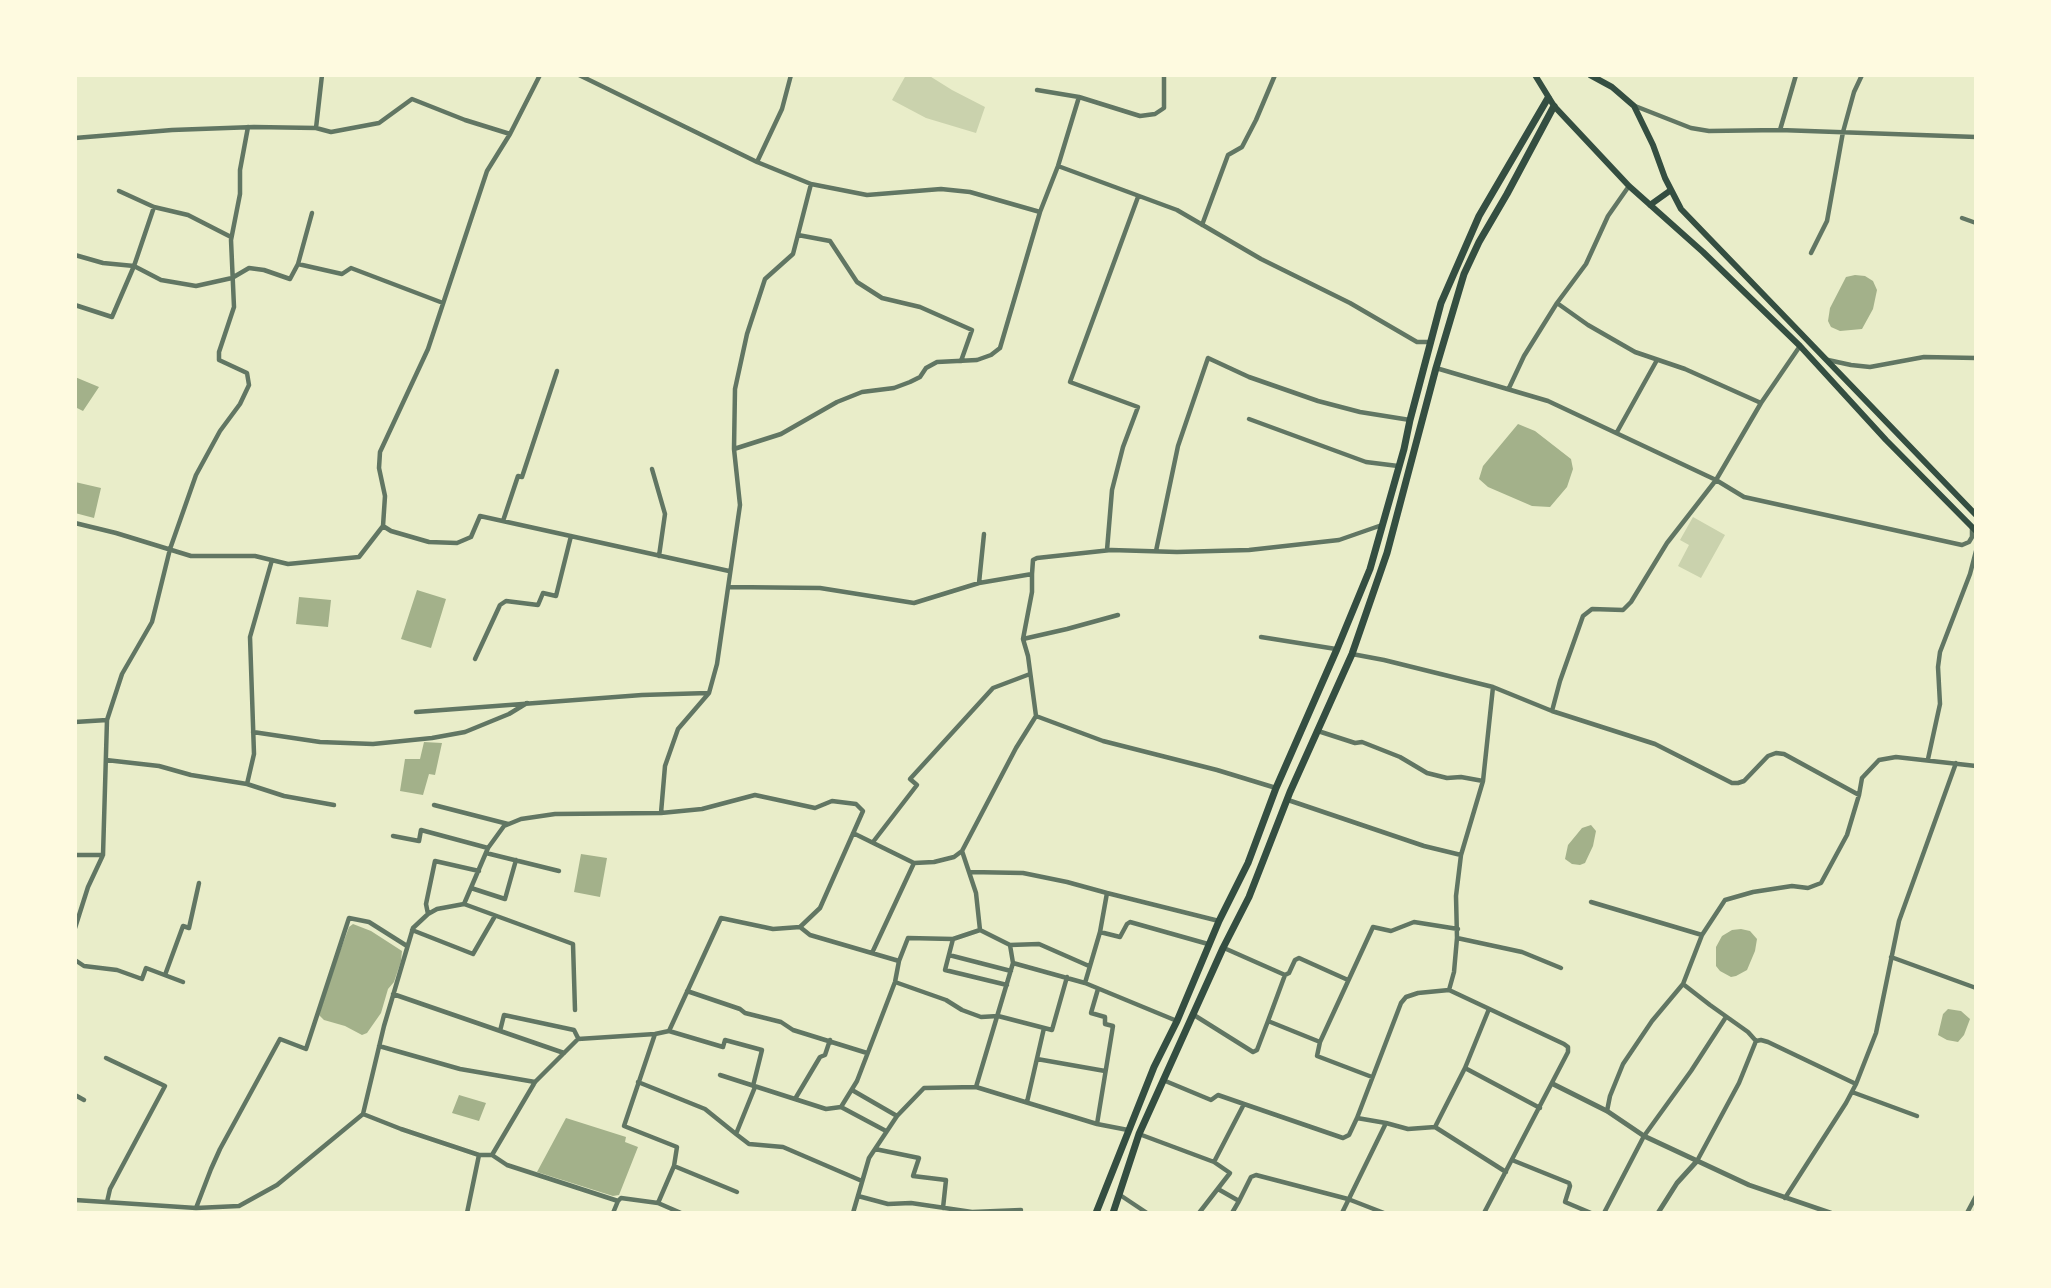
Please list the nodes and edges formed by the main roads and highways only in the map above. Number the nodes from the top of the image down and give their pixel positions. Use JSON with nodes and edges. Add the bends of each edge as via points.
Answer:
{"nodes":[{"id":1,"x":1535,"y":75,"type":"edge"},
{"id":2,"x":1590,"y":75,"type":"edge"},
{"id":3,"x":1548,"y":98,"type":"junction"},
{"id":4,"x":1554,"y":106,"type":"junction"},
{"id":5,"x":1671,"y":190,"type":"junction"},
{"id":6,"x":1650,"y":205,"type":"junction"},
{"id":7,"x":1392,"y":489,"type":"junction"},
{"id":8,"x":1403,"y":493,"type":"junction"},
{"id":9,"x":1976,"y":515,"type":"edge"},
{"id":10,"x":1974,"y":529,"type":"edge"},
{"id":11,"x":1269,"y":807,"type":"junction"},
{"id":12,"x":1283,"y":811,"type":"junction"},
{"id":13,"x":1097,"y":1210,"type":"edge"},
{"id":14,"x":1113,"y":1212,"type":"edge"}],
"edges":[{"from":1,"to":3,"type":"main road"},
{"from":2,"to":5,"type":"main road","via":[[1634,106]]},
{"from":3,"to":4,"type":"main road"},
{"from":3,"to":7,"type":"highway","via":[[1479,216],[1441,303]]},
{"from":4,"to":6,"type":"main road"},
{"from":4,"to":8,"type":"highway","via":[[1464,274]]},
{"from":5,"to":6,"type":"main road"},
{"from":5,"to":9,"type":"main road","via":[[1681,209]]},
{"from":6,"to":10,"type":"main road","via":[[1800,345]]},
{"from":7,"to":8,"type":"highway"},
{"from":7,"to":11,"type":"highway","via":[[1370,569]]},
{"from":8,"to":12,"type":"highway","via":[[1352,654]]},
{"from":11,"to":12,"type":"highway"},
{"from":11,"to":13,"type":"highway","via":[[1154,1067]]},
{"from":12,"to":14,"type":"highway","via":[[1249,897],[1139,1134]]},
{"from":13,"to":14,"type":"highway"}]}
